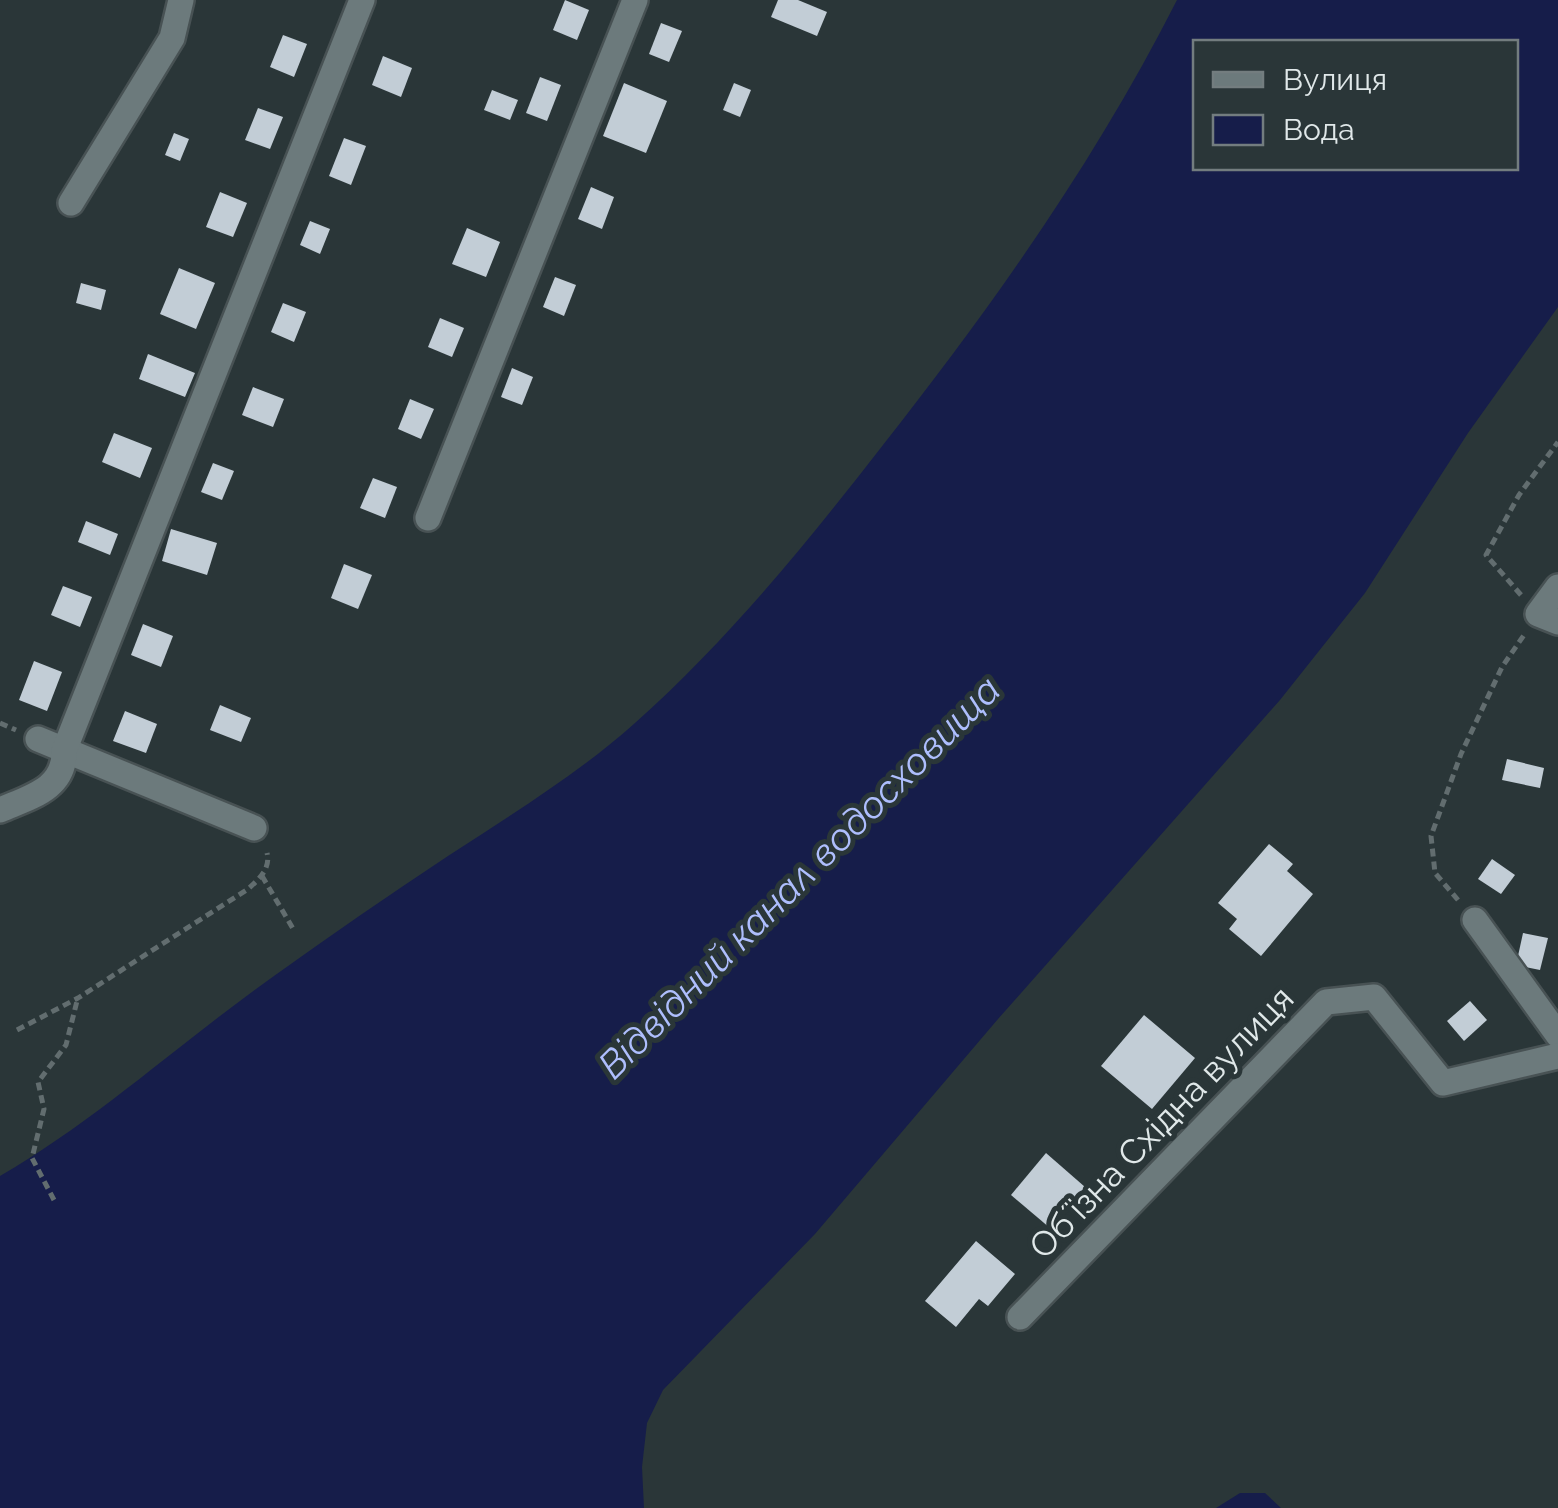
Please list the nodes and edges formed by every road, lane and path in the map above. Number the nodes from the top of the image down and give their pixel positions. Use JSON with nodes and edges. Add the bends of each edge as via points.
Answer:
{"nodes":[{"id":1,"x":181,"y":0,"type":"edge"},
{"id":2,"x":362,"y":0,"type":"edge"},
{"id":3,"x":635,"y":0,"type":"edge"},
{"id":4,"x":71,"y":203,"type":"dead end"},
{"id":5,"x":1558,"y":442,"type":"edge"},
{"id":6,"x":428,"y":518,"type":"dead end"},
{"id":7,"x":1558,"y":587,"type":"edge"},
{"id":8,"x":1548,"y":618,"type":"edge"},
{"id":9,"x":38,"y":739,"type":"dead end"},
{"id":10,"x":64,"y":751,"type":"junction"},
{"id":11,"x":0,"y":810,"type":"edge"},
{"id":12,"x":254,"y":828,"type":"joint"},
{"id":13,"x":262,"y":876,"type":"junction"},
{"id":14,"x":1475,"y":920,"type":"joint"},
{"id":15,"x":296,"y":932,"type":"dead end"},
{"id":16,"x":78,"y":998,"type":"junction"},
{"id":17,"x":17,"y":1030,"type":"dead end"},
{"id":18,"x":1558,"y":1035,"type":"edge"},
{"id":19,"x":1558,"y":1056,"type":"edge"},
{"id":20,"x":54,"y":1200,"type":"dead end"},
{"id":21,"x":1020,"y":1317,"type":"dead end"}],
"edges":[{"from":1,"to":4,"type":"street","via":[[172,38]]},
{"from":2,"to":10,"type":"street"},
{"from":3,"to":6,"type":"street"},
{"from":5,"to":8,"type":"path","via":[[1486,556]]},
{"from":7,"to":8,"type":"street"},
{"from":8,"to":14,"type":"path","via":[[1502,667],[1431,836],[1435,873]]},
{"from":9,"to":10,"type":"street"},
{"from":10,"to":11,"type":"street","via":[[64,765],[46,791]]},
{"from":10,"to":12,"type":"street"},
{"from":12,"to":13,"type":"path","via":[[268,859]]},
{"from":13,"to":15,"type":"path"},
{"from":13,"to":16,"type":"path"},
{"from":14,"to":18,"type":"street"},
{"from":16,"to":17,"type":"path"},
{"from":16,"to":20,"type":"path","via":[[66,1045],[38,1082],[44,1109],[32,1158]]},
{"from":19,"to":21,"type":"street","name":"Обʼїзна Східна вулиця","via":[[1443,1083],[1374,998],[1326,1002]]}]}
